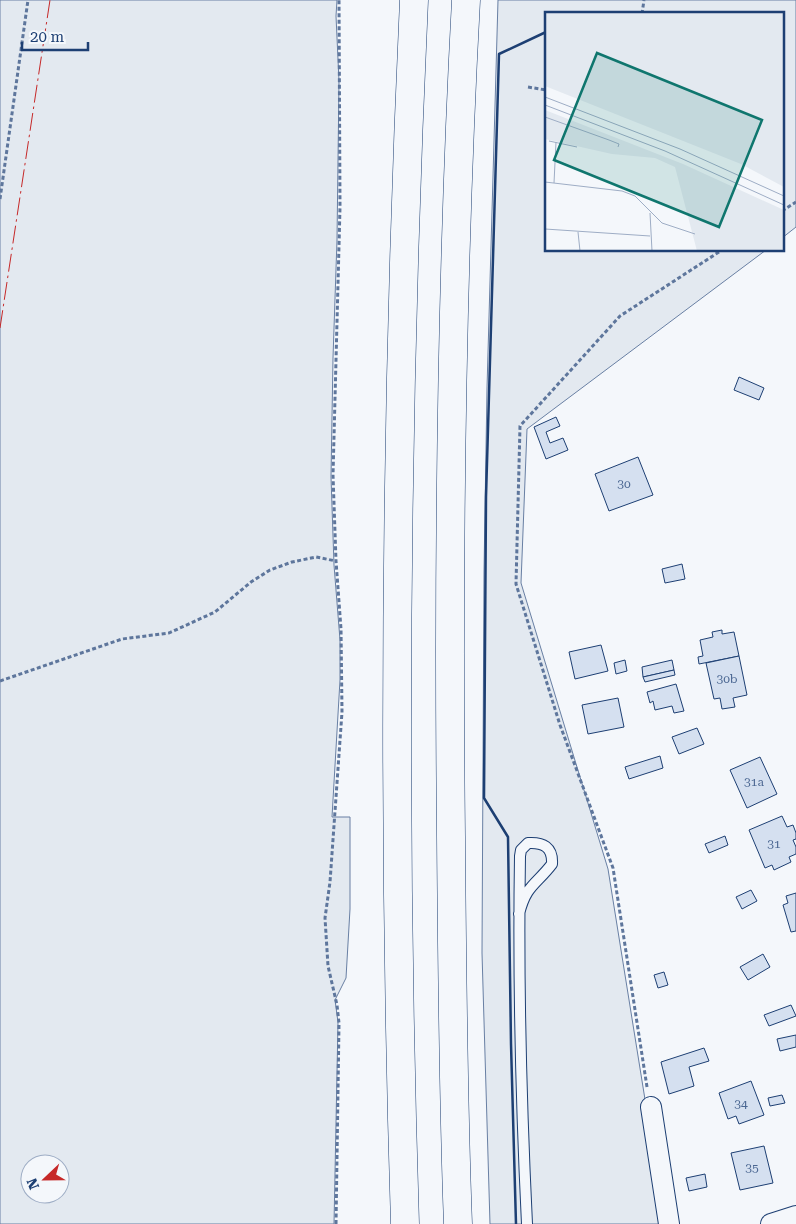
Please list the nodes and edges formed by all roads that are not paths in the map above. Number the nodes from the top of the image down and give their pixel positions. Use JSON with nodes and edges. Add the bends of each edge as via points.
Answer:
{"nodes":[{"id":1,"x":414,"y":0,"type":"edge"},
{"id":2,"x":466,"y":0,"type":"edge"},
{"id":3,"x":519,"y":914,"type":"junction"},
{"id":4,"x":651,"y":1107,"type":"road end"},
{"id":5,"x":796,"y":1216,"type":"edge"},
{"id":6,"x":405,"y":1224,"type":"edge"},
{"id":7,"x":458,"y":1224,"type":"edge"},
{"id":8,"x":527,"y":1224,"type":"edge"},
{"id":9,"x":669,"y":1224,"type":"edge"},
{"id":10,"x":771,"y":1224,"type":"edge"}],
"edges":[{"from":1,"to":6,"type":"highway","via":[[400,425],[397,677],[398,919]]},
{"from":2,"to":7,"type":"highway","via":[[450,545],[449,714]]},
{"from":3,"to":3,"type":"lane","via":[[521,850],[528,843],[545,845],[550,851],[552,864],[527,891]]},
{"from":3,"to":8,"type":"lane"},
{"from":4,"to":9,"type":"street"},
{"from":5,"to":10,"type":"street"}]}
